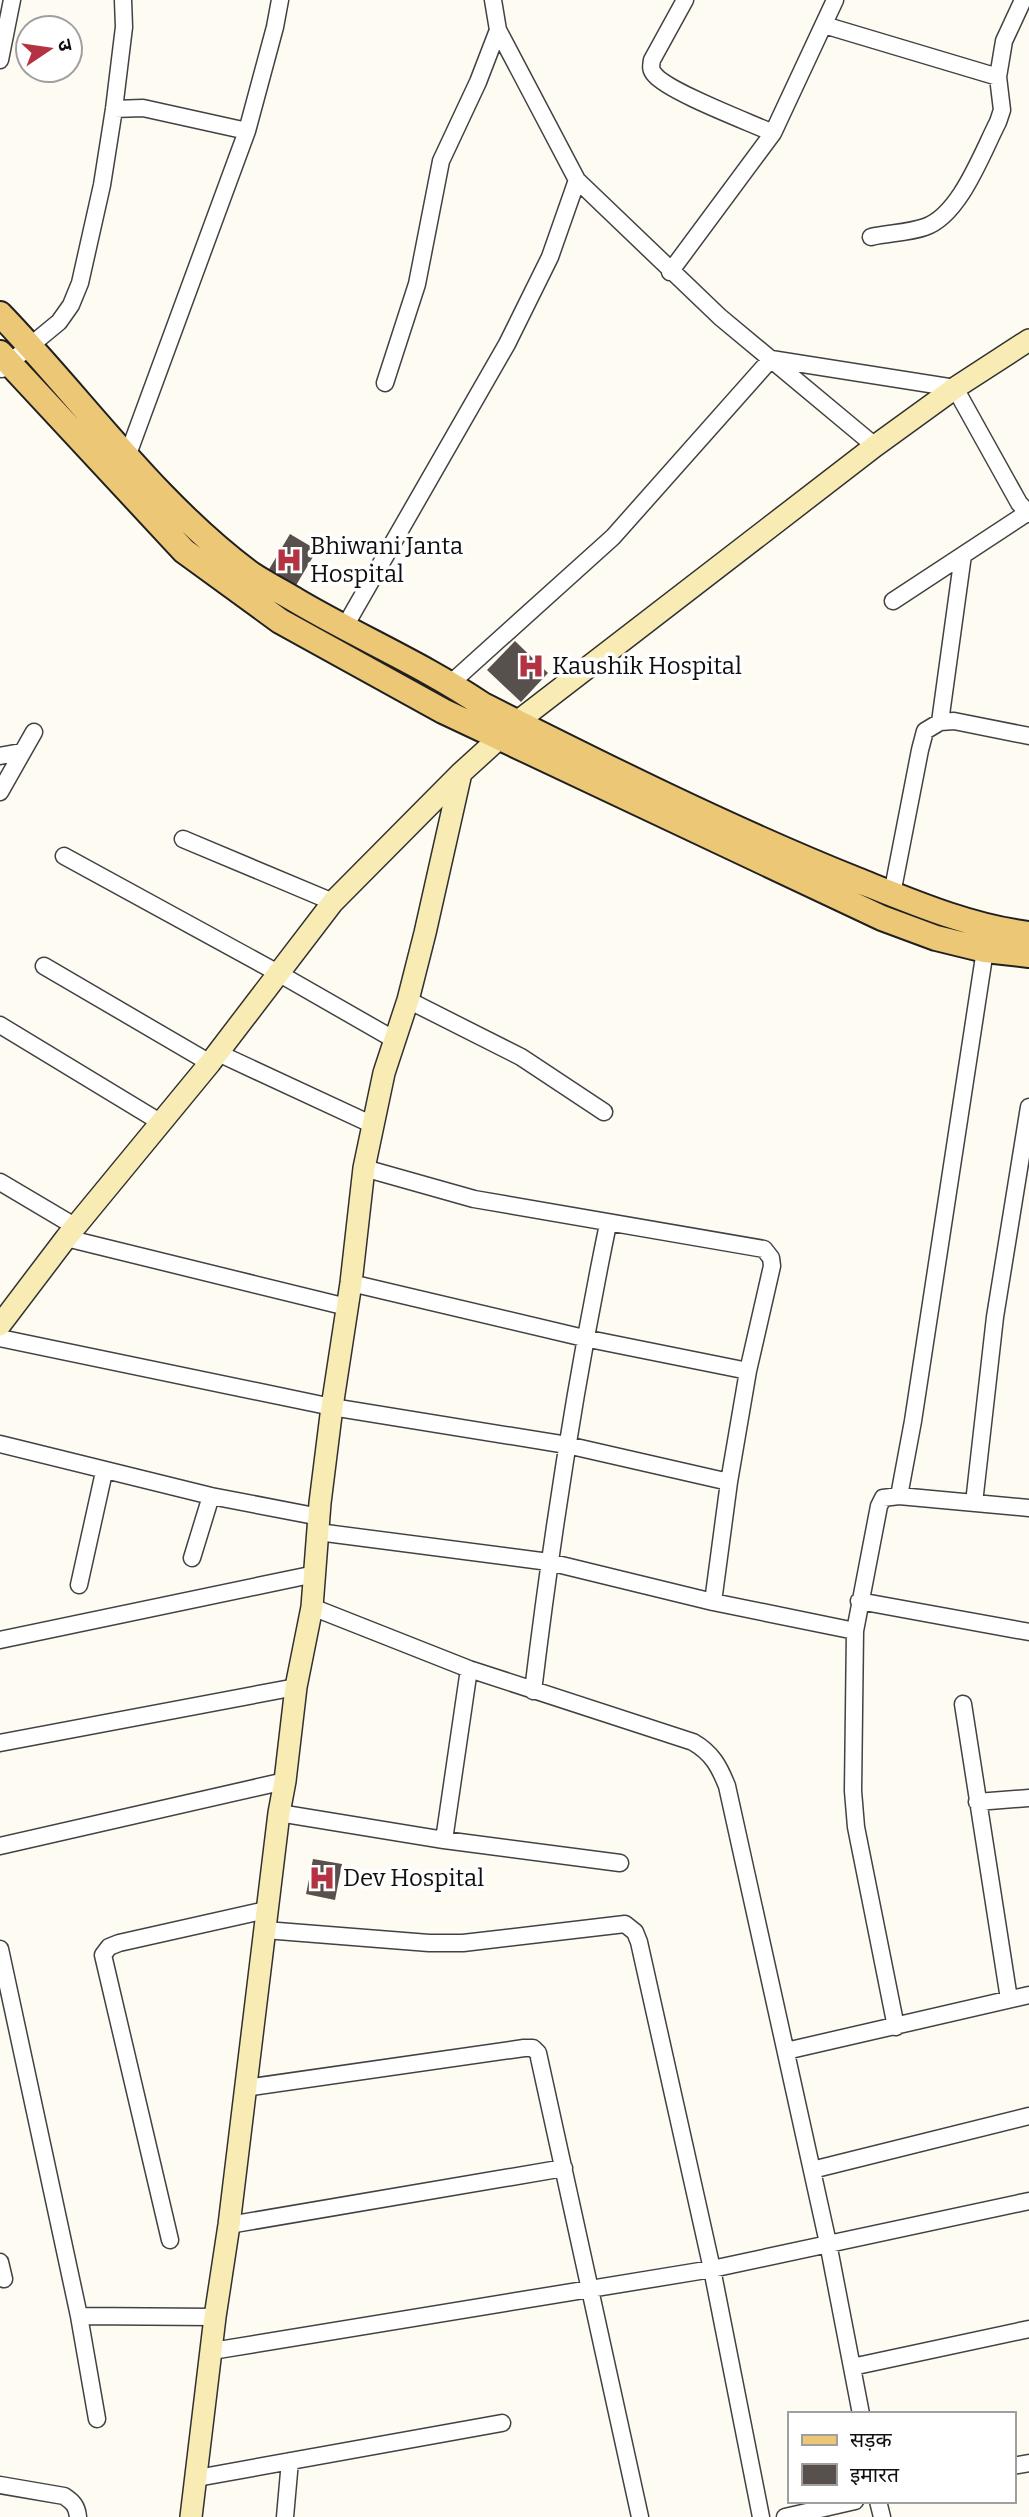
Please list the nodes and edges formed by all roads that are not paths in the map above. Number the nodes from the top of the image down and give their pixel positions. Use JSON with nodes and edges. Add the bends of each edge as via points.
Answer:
{"nodes":[{"id":1,"x":12,"y":0,"type":"edge"},
{"id":2,"x":123,"y":0,"type":"edge"},
{"id":3,"x":280,"y":0,"type":"edge"},
{"id":4,"x":493,"y":0,"type":"edge"},
{"id":5,"x":685,"y":0,"type":"edge"},
{"id":6,"x":835,"y":0,"type":"edge"},
{"id":7,"x":1023,"y":0,"type":"edge"},
{"id":8,"x":824,"y":25,"type":"junction"},
{"id":9,"x":498,"y":30,"type":"junction"},
{"id":10,"x":3,"y":31,"type":"edge"},
{"id":11,"x":0,"y":60,"type":"edge"},
{"id":12,"x":998,"y":76,"type":"junction"},
{"id":13,"x":114,"y":109,"type":"junction"},
{"id":14,"x":247,"y":131,"type":"junction"},
{"id":15,"x":773,"y":133,"type":"junction"},
{"id":16,"x":577,"y":180,"type":"junction"},
{"id":17,"x":871,"y":237,"type":"dead end"},
{"id":18,"x":670,"y":272,"type":"junction"},
{"id":19,"x":0,"y":314,"type":"edge"},
{"id":20,"x":1029,"y":340,"type":"edge"},
{"id":21,"x":32,"y":346,"type":"junction"},
{"id":22,"x":771,"y":359,"type":"junction"},
{"id":23,"x":3,"y":362,"type":"edge"},
{"id":24,"x":385,"y":383,"type":"dead end"},
{"id":25,"x":955,"y":388,"type":"junction"},
{"id":26,"x":875,"y":446,"type":"junction"},
{"id":27,"x":127,"y":457,"type":"junction"},
{"id":28,"x":1028,"y":514,"type":"edge"},
{"id":29,"x":963,"y":555,"type":"junction"},
{"id":30,"x":893,"y":601,"type":"dead end"},
{"id":31,"x":344,"y":628,"type":"junction"},
{"id":32,"x":451,"y":683,"type":"junction"},
{"id":33,"x":940,"y":722,"type":"junction"},
{"id":34,"x":509,"y":730,"type":"junction"},
{"id":35,"x":34,"y":732,"type":"dead end"},
{"id":36,"x":1029,"y":736,"type":"edge"},
{"id":37,"x":22,"y":752,"type":"junction"},
{"id":38,"x":0,"y":756,"type":"edge"},
{"id":39,"x":461,"y":773,"type":"junction"},
{"id":40,"x":0,"y":792,"type":"edge"},
{"id":41,"x":183,"y":839,"type":"dead end"},
{"id":42,"x":64,"y":856,"type":"dead end"},
{"id":43,"x":892,"y":894,"type":"junction"},
{"id":44,"x":333,"y":902,"type":"junction"},
{"id":45,"x":1029,"y":934,"type":"edge"},
{"id":46,"x":985,"y":950,"type":"junction"},
{"id":47,"x":1029,"y":955,"type":"edge"},
{"id":48,"x":44,"y":966,"type":"dead end"},
{"id":49,"x":278,"y":973,"type":"junction"},
{"id":50,"x":408,"y":1000,"type":"junction"},
{"id":51,"x":0,"y":1025,"type":"edge"},
{"id":52,"x":395,"y":1040,"type":"junction"},
{"id":53,"x":214,"y":1058,"type":"junction"},
{"id":54,"x":1029,"y":1107,"type":"edge"},
{"id":55,"x":604,"y":1112,"type":"dead end"},
{"id":56,"x":160,"y":1122,"type":"junction"},
{"id":57,"x":373,"y":1125,"type":"junction"},
{"id":58,"x":364,"y":1168,"type":"junction"},
{"id":59,"x":0,"y":1182,"type":"edge"},
{"id":60,"x":608,"y":1224,"type":"junction"},
{"id":61,"x":71,"y":1232,"type":"junction"},
{"id":62,"x":351,"y":1283,"type":"junction"},
{"id":63,"x":347,"y":1307,"type":"junction"},
{"id":64,"x":2,"y":1323,"type":"edge"},
{"id":65,"x":584,"y":1338,"type":"junction"},
{"id":66,"x":748,"y":1371,"type":"junction"},
{"id":67,"x":332,"y":1407,"type":"junction"},
{"id":68,"x":567,"y":1445,"type":"junction"},
{"id":69,"x":1,"y":1448,"type":"edge"},
{"id":70,"x":104,"y":1472,"type":"junction"},
{"id":71,"x":729,"y":1482,"type":"junction"},
{"id":72,"x":211,"y":1496,"type":"junction"},
{"id":73,"x":899,"y":1496,"type":"junction"},
{"id":74,"x":974,"y":1503,"type":"junction"},
{"id":75,"x":1029,"y":1508,"type":"edge"},
{"id":76,"x":319,"y":1524,"type":"junction"},
{"id":77,"x":192,"y":1559,"type":"dead end"},
{"id":78,"x":548,"y":1562,"type":"junction"},
{"id":79,"x":315,"y":1574,"type":"junction"},
{"id":80,"x":79,"y":1585,"type":"dead end"},
{"id":81,"x":859,"y":1601,"type":"junction"},
{"id":82,"x":713,"y":1602,"type":"junction"},
{"id":83,"x":312,"y":1607,"type":"junction"},
{"id":84,"x":855,"y":1631,"type":"junction"},
{"id":85,"x":1029,"y":1632,"type":"edge"},
{"id":86,"x":0,"y":1640,"type":"edge"},
{"id":87,"x":469,"y":1670,"type":"junction"},
{"id":88,"x":296,"y":1686,"type":"junction"},
{"id":89,"x":533,"y":1691,"type":"junction"},
{"id":90,"x":962,"y":1704,"type":"dead end"},
{"id":91,"x":0,"y":1743,"type":"edge"},
{"id":92,"x":285,"y":1781,"type":"junction"},
{"id":93,"x":1029,"y":1798,"type":"edge"},
{"id":94,"x":977,"y":1802,"type":"junction"},
{"id":95,"x":279,"y":1813,"type":"junction"},
{"id":96,"x":444,"y":1840,"type":"junction"},
{"id":97,"x":0,"y":1846,"type":"edge"},
{"id":98,"x":620,"y":1863,"type":"dead end"},
{"id":99,"x":266,"y":1920,"type":"junction"},
{"id":100,"x":0,"y":1949,"type":"edge"},
{"id":101,"x":1029,"y":1995,"type":"edge"},
{"id":102,"x":1009,"y":1999,"type":"junction"},
{"id":103,"x":896,"y":2028,"type":"junction"},
{"id":104,"x":786,"y":2051,"type":"junction"},
{"id":105,"x":245,"y":2088,"type":"junction"},
{"id":106,"x":1029,"y":2116,"type":"edge"},
{"id":107,"x":564,"y":2168,"type":"junction"},
{"id":108,"x":812,"y":2170,"type":"junction"},
{"id":109,"x":1029,"y":2201,"type":"edge"},
{"id":110,"x":229,"y":2225,"type":"junction"},
{"id":111,"x":170,"y":2240,"type":"dead end"},
{"id":112,"x":828,"y":2243,"type":"junction"},
{"id":113,"x":0,"y":2262,"type":"edge"},
{"id":114,"x":712,"y":2269,"type":"junction"},
{"id":115,"x":4,"y":2279,"type":"dead end"},
{"id":116,"x":590,"y":2289,"type":"junction"},
{"id":117,"x":79,"y":2316,"type":"junction"},
{"id":118,"x":215,"y":2317,"type":"junction"},
{"id":119,"x":1029,"y":2329,"type":"edge"},
{"id":120,"x":212,"y":2351,"type":"junction"},
{"id":121,"x":852,"y":2367,"type":"junction"},
{"id":122,"x":861,"y":2412,"type":"edge"},
{"id":123,"x":97,"y":2419,"type":"dead end"},
{"id":124,"x":502,"y":2423,"type":"dead end"},
{"id":125,"x":290,"y":2460,"type":"junction"},
{"id":126,"x":197,"y":2478,"type":"junction"},
{"id":127,"x":0,"y":2485,"type":"edge"},
{"id":128,"x":846,"y":2503,"type":"edge"},
{"id":129,"x":78,"y":2517,"type":"edge"},
{"id":130,"x":191,"y":2517,"type":"edge"},
{"id":131,"x":285,"y":2517,"type":"edge"},
{"id":132,"x":640,"y":2517,"type":"edge"},
{"id":133,"x":761,"y":2517,"type":"edge"},
{"id":134,"x":785,"y":2517,"type":"edge"}],
"edges":[{"from":1,"to":10,"type":"street"},
{"from":2,"to":13,"type":"street"},
{"from":3,"to":14,"type":"street"},
{"from":4,"to":9,"type":"street"},
{"from":5,"to":15,"type":"street","via":[[651,70],[680,91]]},
{"from":6,"to":8,"type":"street"},
{"from":7,"to":12,"type":"street","via":[[1004,41]]},
{"from":8,"to":12,"type":"street"},
{"from":8,"to":15,"type":"street"},
{"from":9,"to":16,"type":"street"},
{"from":9,"to":24,"type":"street","via":[[441,161],[417,284]]},
{"from":10,"to":11,"type":"street"},
{"from":12,"to":17,"type":"street","via":[[999,121],[947,212],[926,227]]},
{"from":13,"to":14,"type":"street","via":[[143,108]]},
{"from":13,"to":21,"type":"street","via":[[80,283],[59,322]]},
{"from":14,"to":27,"type":"street"},
{"from":15,"to":18,"type":"street"},
{"from":16,"to":18,"type":"street"},
{"from":16,"to":31,"type":"street","via":[[550,257],[507,344]]},
{"from":18,"to":22,"type":"street"},
{"from":19,"to":21,"type":"main road"},
{"from":20,"to":25,"type":"street"},
{"from":21,"to":23,"type":"street"},
{"from":21,"to":27,"type":"main road"},
{"from":22,"to":25,"type":"street"},
{"from":22,"to":26,"type":"street"},
{"from":22,"to":32,"type":"street","via":[[613,537]]},
{"from":23,"to":34,"type":"main road","via":[[184,551],[280,621],[443,711]]},
{"from":25,"to":26,"type":"street"},
{"from":25,"to":28,"type":"street"},
{"from":26,"to":34,"type":"street"},
{"from":27,"to":31,"type":"main road","via":[[190,521],[252,574]]},
{"from":28,"to":29,"type":"street"},
{"from":29,"to":30,"type":"street"},
{"from":29,"to":33,"type":"street"},
{"from":31,"to":32,"type":"main road"},
{"from":32,"to":34,"type":"main road"},
{"from":33,"to":36,"type":"street"},
{"from":33,"to":43,"type":"street","via":[[925,731]]},
{"from":34,"to":39,"type":"street"},
{"from":34,"to":43,"type":"main road"},
{"from":34,"to":46,"type":"main road","via":[[882,918]]},
{"from":35,"to":37,"type":"street"},
{"from":37,"to":38,"type":"street"},
{"from":37,"to":40,"type":"street"},
{"from":39,"to":44,"type":"street"},
{"from":39,"to":50,"type":"street"},
{"from":41,"to":44,"type":"street"},
{"from":42,"to":49,"type":"street"},
{"from":43,"to":45,"type":"main road","via":[[987,927]]},
{"from":44,"to":49,"type":"street"},
{"from":46,"to":47,"type":"main road"},
{"from":46,"to":73,"type":"street"},
{"from":48,"to":53,"type":"street"},
{"from":49,"to":52,"type":"street"},
{"from":49,"to":53,"type":"street"},
{"from":50,"to":52,"type":"street"},
{"from":50,"to":55,"type":"street","via":[[521,1057]]},
{"from":51,"to":56,"type":"street"},
{"from":52,"to":57,"type":"street"},
{"from":53,"to":56,"type":"street"},
{"from":53,"to":57,"type":"street"},
{"from":54,"to":74,"type":"street","via":[[995,1317]]},
{"from":56,"to":61,"type":"street"},
{"from":57,"to":58,"type":"street"},
{"from":58,"to":60,"type":"street","via":[[474,1199]]},
{"from":58,"to":62,"type":"street"},
{"from":59,"to":61,"type":"street"},
{"from":60,"to":65,"type":"street"},
{"from":60,"to":66,"type":"street","via":[[764,1249],[772,1266]]},
{"from":61,"to":63,"type":"street"},
{"from":61,"to":64,"type":"street"},
{"from":62,"to":63,"type":"street"},
{"from":62,"to":65,"type":"street"},
{"from":63,"to":67,"type":"street"},
{"from":64,"to":67,"type":"street"},
{"from":65,"to":66,"type":"street"},
{"from":65,"to":68,"type":"street"},
{"from":66,"to":71,"type":"street"},
{"from":67,"to":68,"type":"street"},
{"from":67,"to":76,"type":"street"},
{"from":68,"to":71,"type":"street"},
{"from":68,"to":78,"type":"street"},
{"from":69,"to":70,"type":"street"},
{"from":70,"to":72,"type":"street"},
{"from":70,"to":80,"type":"street"},
{"from":71,"to":82,"type":"street"},
{"from":72,"to":76,"type":"street"},
{"from":72,"to":77,"type":"street"},
{"from":73,"to":74,"type":"street"},
{"from":73,"to":81,"type":"street","via":[[883,1499],[879,1506]]},
{"from":74,"to":75,"type":"street"},
{"from":76,"to":78,"type":"street"},
{"from":76,"to":79,"type":"street"},
{"from":78,"to":82,"type":"street"},
{"from":78,"to":89,"type":"street"},
{"from":79,"to":83,"type":"street"},
{"from":79,"to":86,"type":"street"},
{"from":81,"to":84,"type":"street"},
{"from":81,"to":85,"type":"street"},
{"from":82,"to":84,"type":"street"},
{"from":83,"to":87,"type":"street"},
{"from":83,"to":88,"type":"street"},
{"from":84,"to":103,"type":"street","via":[[856,1827]]},
{"from":87,"to":89,"type":"street"},
{"from":87,"to":96,"type":"street"},
{"from":88,"to":91,"type":"street"},
{"from":88,"to":92,"type":"street"},
{"from":89,"to":104,"type":"street","via":[[693,1742],[708,1750],[719,1765]]},
{"from":90,"to":94,"type":"street"},
{"from":92,"to":95,"type":"street"},
{"from":92,"to":97,"type":"street"},
{"from":93,"to":94,"type":"street"},
{"from":94,"to":102,"type":"street"},
{"from":95,"to":96,"type":"street"},
{"from":95,"to":99,"type":"street"},
{"from":96,"to":98,"type":"street"},
{"from":99,"to":105,"type":"street"},
{"from":99,"to":111,"type":"street","via":[[119,1943],[103,1955]]},
{"from":99,"to":114,"type":"street","via":[[452,1943],[625,1924],[639,1942]]},
{"from":100,"to":117,"type":"street"},
{"from":101,"to":102,"type":"street"},
{"from":102,"to":103,"type":"street"},
{"from":103,"to":104,"type":"street"},
{"from":104,"to":108,"type":"street"},
{"from":105,"to":107,"type":"street","via":[[533,2048],[542,2060]]},
{"from":105,"to":110,"type":"street"},
{"from":106,"to":108,"type":"street"},
{"from":107,"to":110,"type":"street"},
{"from":107,"to":116,"type":"street"},
{"from":108,"to":112,"type":"street"},
{"from":109,"to":112,"type":"street"},
{"from":110,"to":118,"type":"street"},
{"from":112,"to":114,"type":"street"},
{"from":112,"to":121,"type":"street"},
{"from":113,"to":115,"type":"street"},
{"from":114,"to":116,"type":"street"},
{"from":114,"to":133,"type":"street"},
{"from":116,"to":120,"type":"street"},
{"from":116,"to":132,"type":"street"},
{"from":117,"to":118,"type":"street"},
{"from":117,"to":123,"type":"street"},
{"from":118,"to":120,"type":"street"},
{"from":119,"to":121,"type":"street"},
{"from":120,"to":126,"type":"street"},
{"from":121,"to":122,"type":"street"},
{"from":124,"to":125,"type":"street"},
{"from":125,"to":126,"type":"street"},
{"from":125,"to":131,"type":"street"},
{"from":126,"to":130,"type":"street"},
{"from":127,"to":129,"type":"street","via":[[64,2496],[77,2508]]},
{"from":128,"to":134,"type":"street"}]}
